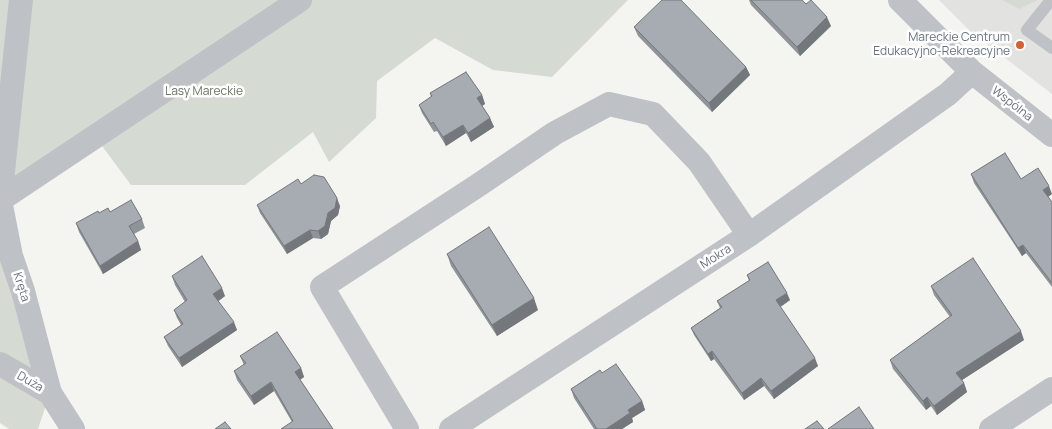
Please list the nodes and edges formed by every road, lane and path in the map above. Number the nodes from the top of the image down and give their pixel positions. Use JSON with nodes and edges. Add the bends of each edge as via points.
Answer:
{"nodes":[{"id":1,"x":21,"y":0,"type":"edge"},
{"id":2,"x":300,"y":0,"type":"edge"},
{"id":3,"x":900,"y":0,"type":"edge"},
{"id":4,"x":1051,"y":0,"type":"edge"},
{"id":5,"x":1052,"y":48,"type":"edge"},
{"id":6,"x":972,"y":72,"type":"junction"},
{"id":7,"x":1052,"y":135,"type":"edge"},
{"id":8,"x":0,"y":200,"type":"edge"},
{"id":9,"x":749,"y":235,"type":"junction"},
{"id":10,"x":0,"y":364,"type":"edge"},
{"id":11,"x":1052,"y":389,"type":"edge"},
{"id":12,"x":50,"y":393,"type":"junction"},
{"id":13,"x":73,"y":429,"type":"edge"},
{"id":14,"x":407,"y":429,"type":"edge"},
{"id":15,"x":451,"y":429,"type":"edge"},
{"id":16,"x":991,"y":429,"type":"edge"}],
"edges":[{"from":1,"to":8,"type":"street","name":"Kręta"},
{"from":2,"to":8,"type":"street"},
{"from":3,"to":6,"type":"street","name":"Wspólna"},
{"from":4,"to":5,"type":"lane","via":[[1027,30]]},
{"from":6,"to":7,"type":"street","name":"Wspólna"},
{"from":6,"to":9,"type":"street","name":"Mokra","via":[[948,94]]},
{"from":8,"to":12,"type":"street","name":"Kręta","via":[[11,256]]},
{"from":9,"to":14,"type":"street","via":[[699,162],[653,114],[609,104],[555,132],[322,287]]},
{"from":9,"to":15,"type":"street","name":"Mokra"},
{"from":10,"to":12,"type":"street","name":"Duża"},
{"from":11,"to":16,"type":"street"},
{"from":12,"to":13,"type":"street","name":"Duża"}]}
